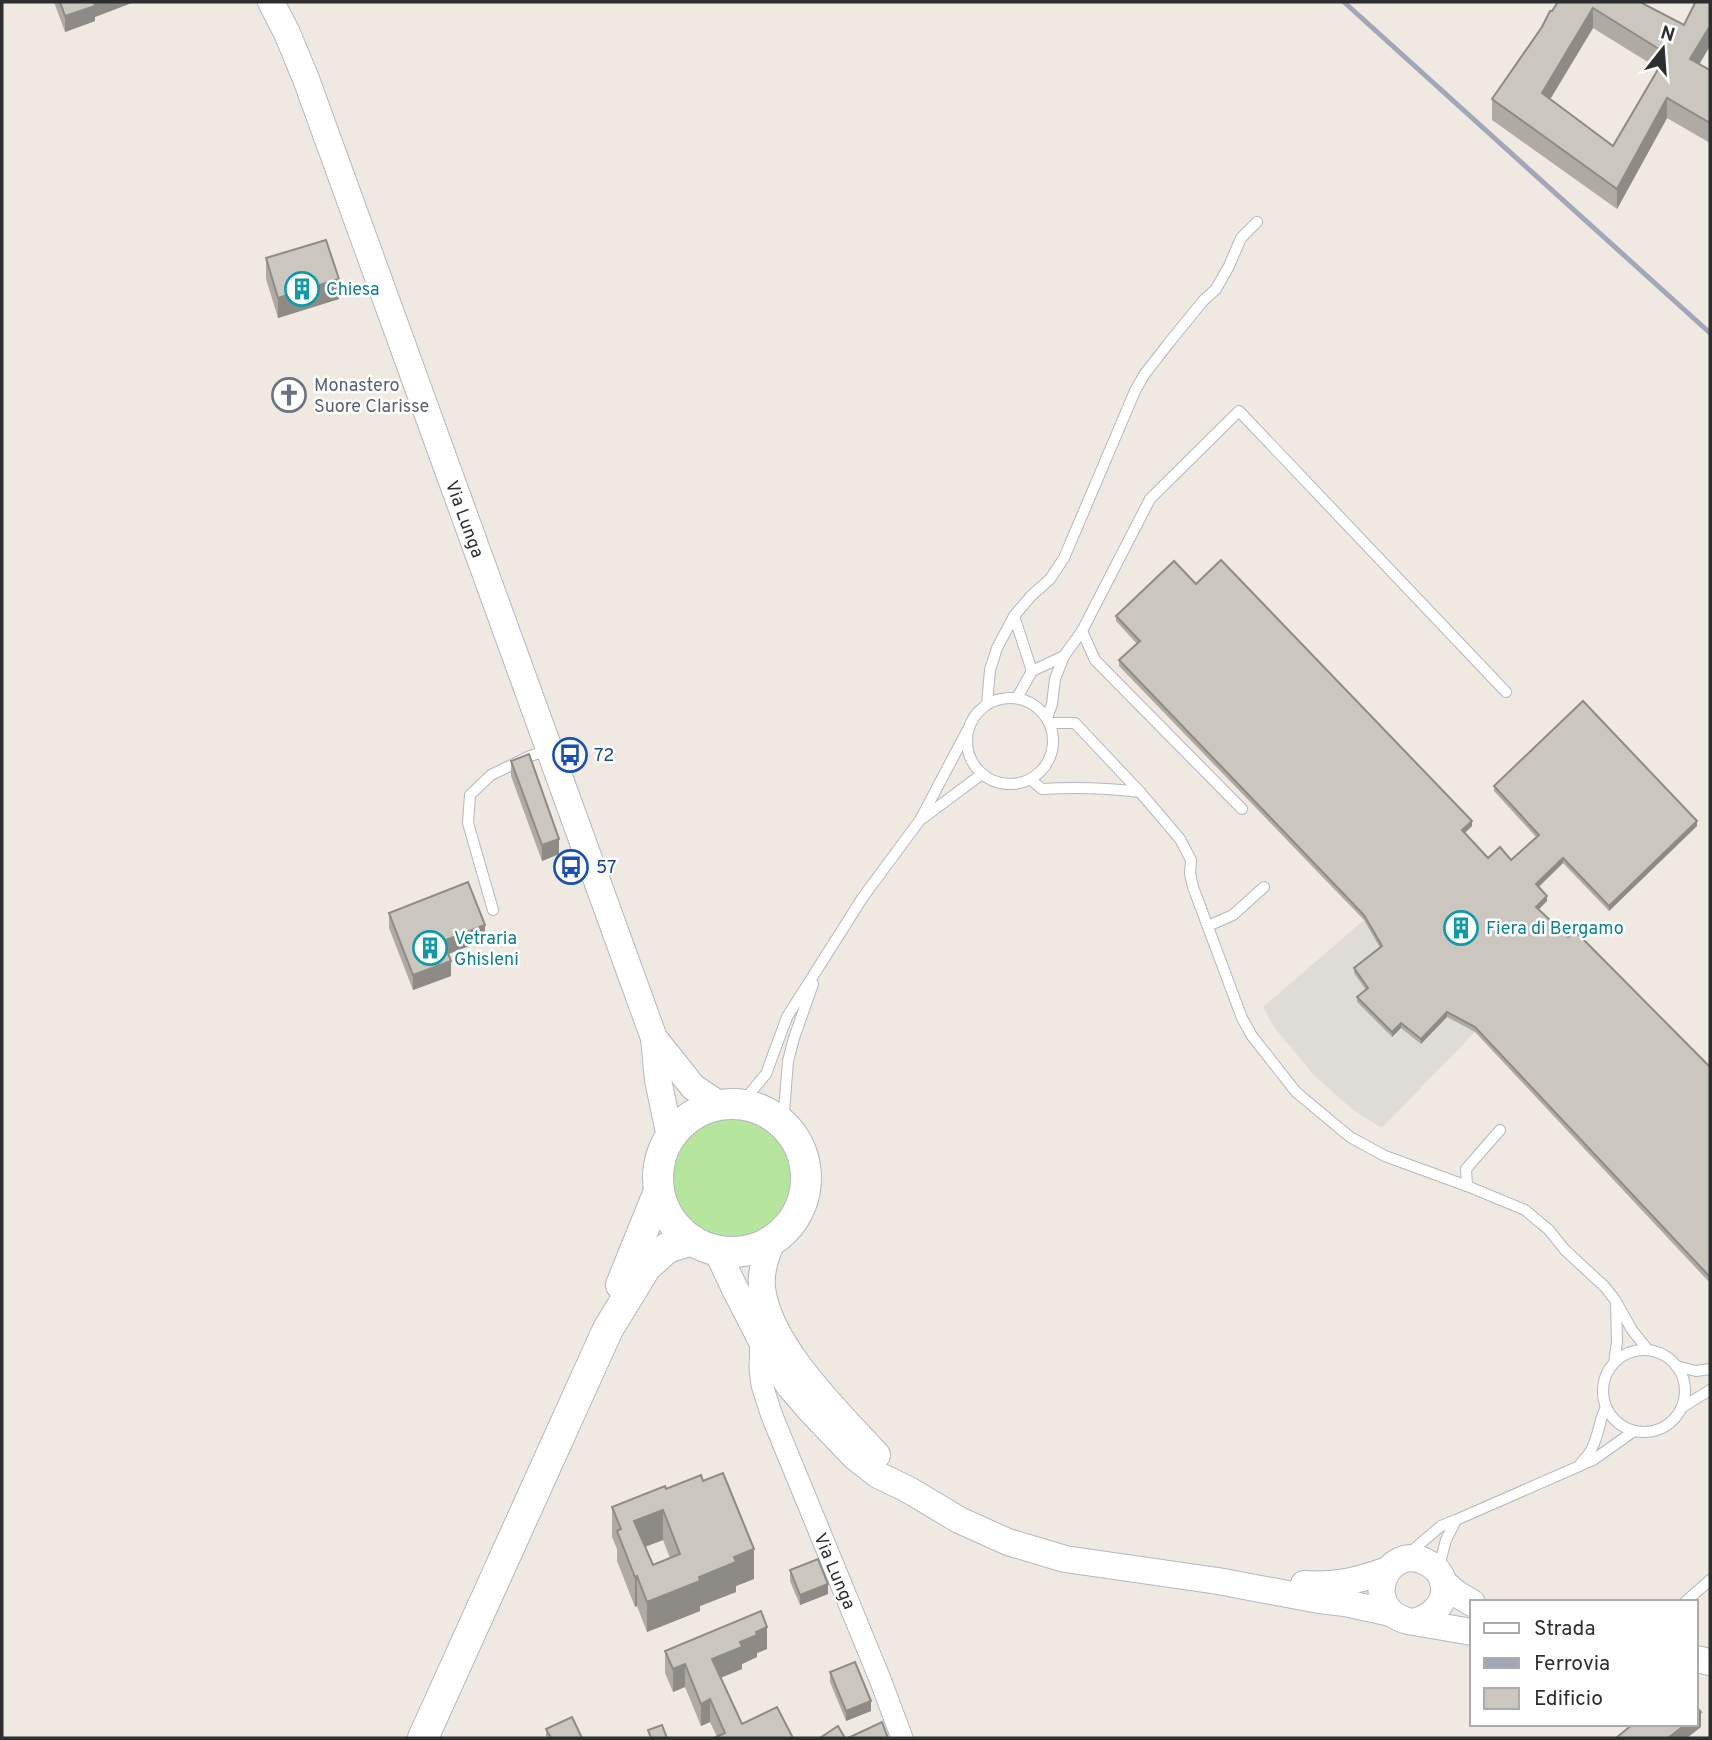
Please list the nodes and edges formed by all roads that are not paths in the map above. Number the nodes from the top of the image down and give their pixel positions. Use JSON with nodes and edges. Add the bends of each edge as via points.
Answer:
{"nodes":[{"id":1,"x":271,"y":2,"type":"edge"},
{"id":2,"x":1257,"y":222,"type":"dead end"},
{"id":3,"x":1014,"y":615,"type":"junction"},
{"id":4,"x":1082,"y":631,"type":"junction"},
{"id":5,"x":1064,"y":656,"type":"junction"},
{"id":6,"x":1032,"y":671,"type":"junction"},
{"id":7,"x":1506,"y":692,"type":"dead end"},
{"id":8,"x":1017,"y":698,"type":"junction"},
{"id":9,"x":988,"y":704,"type":"junction"},
{"id":10,"x":1048,"y":721,"type":"junction"},
{"id":11,"x":967,"y":731,"type":"junction"},
{"id":12,"x":549,"y":750,"type":"junction"},
{"id":13,"x":982,"y":774,"type":"junction"},
{"id":14,"x":1030,"y":779,"type":"junction"},
{"id":15,"x":1139,"y":792,"type":"junction"},
{"id":16,"x":1242,"y":808,"type":"dead end"},
{"id":17,"x":920,"y":820,"type":"junction"},
{"id":18,"x":1264,"y":887,"type":"dead end"},
{"id":19,"x":494,"y":910,"type":"dead end"},
{"id":20,"x":1208,"y":926,"type":"junction"},
{"id":21,"x":821,"y":964,"type":"junction"},
{"id":22,"x":654,"y":1038,"type":"junction"},
{"id":23,"x":730,"y":1105,"type":"junction"},
{"id":24,"x":783,"y":1124,"type":"junction"},
{"id":25,"x":1500,"y":1130,"type":"dead end"},
{"id":26,"x":670,"y":1137,"type":"junction"},
{"id":27,"x":1467,"y":1186,"type":"junction"},
{"id":28,"x":659,"y":1191,"type":"junction"},
{"id":29,"x":772,"y":1241,"type":"junction"},
{"id":30,"x":704,"y":1245,"type":"junction"},
{"id":31,"x":1615,"y":1300,"type":"junction"},
{"id":32,"x":608,"y":1329,"type":"junction"},
{"id":33,"x":761,"y":1340,"type":"junction"},
{"id":34,"x":1648,"y":1350,"type":"junction"},
{"id":35,"x":1614,"y":1363,"type":"junction"},
{"id":36,"x":1676,"y":1366,"type":"junction"},
{"id":37,"x":1710,"y":1369,"type":"edge"},
{"id":38,"x":786,"y":1380,"type":"junction"},
{"id":39,"x":1710,"y":1390,"type":"edge"},
{"id":40,"x":769,"y":1404,"type":"junction"},
{"id":41,"x":1606,"y":1407,"type":"junction"},
{"id":42,"x":1681,"y":1408,"type":"junction"},
{"id":43,"x":1634,"y":1430,"type":"junction"},
{"id":44,"x":1579,"y":1465,"type":"junction"},
{"id":45,"x":909,"y":1490,"type":"junction"},
{"id":46,"x":1456,"y":1520,"type":"junction"},
{"id":47,"x":1395,"y":1565,"type":"junction"},
{"id":48,"x":1440,"y":1576,"type":"junction"},
{"id":49,"x":1710,"y":1580,"type":"edge"},
{"id":50,"x":1219,"y":1581,"type":"junction"},
{"id":51,"x":1687,"y":1600,"type":"edge"},
{"id":52,"x":1470,"y":1601,"type":"edge"},
{"id":53,"x":1391,"y":1613,"type":"junction"},
{"id":54,"x":1416,"y":1621,"type":"junction"},
{"id":55,"x":1470,"y":1632,"type":"edge"},
{"id":56,"x":423,"y":1738,"type":"edge"},
{"id":57,"x":902,"y":1738,"type":"edge"}],
"edges":[{"from":1,"to":12,"type":"street","name":"Via Lunga","via":[[306,79]]},
{"from":2,"to":3,"type":"lane","via":[[1241,238],[1216,289],[1144,375],[1064,558]]},
{"from":3,"to":6,"type":"lane"},
{"from":3,"to":9,"type":"lane","via":[[990,670]]},
{"from":4,"to":5,"type":"lane"},
{"from":4,"to":7,"type":"lane","via":[[1150,499],[1239,411]]},
{"from":4,"to":16,"type":"lane","via":[[1095,660]]},
{"from":5,"to":6,"type":"lane"},
{"from":5,"to":10,"type":"lane"},
{"from":6,"to":8,"type":"lane"},
{"from":8,"to":9,"type":"lane"},
{"from":8,"to":10,"type":"lane","via":[[1039,709]]},
{"from":9,"to":11,"type":"lane","via":[[978,711]]},
{"from":10,"to":14,"type":"lane","via":[[1053,748],[1041,772]]},
{"from":10,"to":15,"type":"lane","via":[[1074,723]]},
{"from":11,"to":13,"type":"lane","via":[[968,755]]},
{"from":11,"to":17,"type":"lane"},
{"from":12,"to":19,"type":"lane","via":[[491,775],[470,795],[467,823]]},
{"from":12,"to":22,"type":"street","name":"Via Lunga"},
{"from":13,"to":14,"type":"lane","via":[[1009,784]]},
{"from":13,"to":17,"type":"lane"},
{"from":14,"to":15,"type":"lane","via":[[1042,789]]},
{"from":15,"to":20,"type":"lane","via":[[1180,839],[1191,860],[1190,873]]},
{"from":17,"to":21,"type":"lane"},
{"from":18,"to":20,"type":"lane","via":[[1233,915]]},
{"from":20,"to":27,"type":"lane","via":[[1242,1018],[1296,1092],[1350,1136],[1385,1156]]},
{"from":21,"to":23,"type":"lane","via":[[787,1017],[766,1074]]},
{"from":21,"to":24,"type":"lane","via":[[788,1061]]},
{"from":22,"to":23,"type":"street","name":"Via Lunga","via":[[693,1087]]},
{"from":22,"to":26,"type":"street","name":"Via Lunga"},
{"from":23,"to":24,"type":"main road","name":"Via Lunga","via":[[759,1110]]},
{"from":23,"to":26,"type":"main road","name":"Via Lunga","via":[[691,1116]]},
{"from":24,"to":29,"type":"main road","name":"Via Lunga","via":[[799,1147],[806,1185],[794,1219]]},
{"from":25,"to":27,"type":"lane","via":[[1466,1169]]},
{"from":26,"to":28,"type":"main road","name":"Via Lunga","via":[[658,1168]]},
{"from":27,"to":31,"type":"lane","via":[[1525,1210]]},
{"from":28,"to":30,"type":"main road","name":"Via Lunga","via":[[674,1225]]},
{"from":28,"to":32,"type":"main road","via":[[623,1278]]},
{"from":29,"to":30,"type":"main road","name":"Via Lunga","via":[[732,1252]]},
{"from":29,"to":45,"type":"street","name":"Via Lunga","via":[[761,1287],[782,1340],[810,1381]]},
{"from":30,"to":32,"type":"main road","via":[[667,1248],[646,1267]]},
{"from":30,"to":33,"type":"street","name":"Via Lunga"},
{"from":31,"to":34,"type":"lane"},
{"from":31,"to":35,"type":"lane"},
{"from":32,"to":56,"type":"main road"},
{"from":33,"to":38,"type":"street","name":"Via Lunga"},
{"from":33,"to":40,"type":"street","name":"Via Lunga","via":[[762,1385]]},
{"from":34,"to":35,"type":"lane","via":[[1623,1355]]},
{"from":34,"to":36,"type":"lane"},
{"from":35,"to":41,"type":"lane","via":[[1603,1388]]},
{"from":36,"to":37,"type":"lane"},
{"from":36,"to":42,"type":"lane","via":[[1685,1386]]},
{"from":38,"to":40,"type":"street"},
{"from":38,"to":45,"type":"street","name":"Via Lunga","via":[[855,1457]]},
{"from":39,"to":42,"type":"lane"},
{"from":40,"to":57,"type":"street","name":"Via Lunga"},
{"from":41,"to":43,"type":"lane","via":[[1613,1418]]},
{"from":41,"to":44,"type":"lane","via":[[1591,1451]]},
{"from":42,"to":43,"type":"lane","via":[[1657,1430]]},
{"from":43,"to":44,"type":"lane"},
{"from":44,"to":46,"type":"lane"},
{"from":45,"to":50,"type":"street","name":"Via Lunga","via":[[968,1524],[1034,1550],[1065,1559]]},
{"from":46,"to":47,"type":"lane","via":[[1441,1525]]},
{"from":46,"to":48,"type":"lane","via":[[1446,1540]]},
{"from":47,"to":48,"type":"street","via":[[1421,1560]]},
{"from":47,"to":50,"type":"street","name":"Via Lunga","via":[[1334,1585]]},
{"from":47,"to":53,"type":"street","via":[[1381,1585]]},
{"from":48,"to":52,"type":"street"},
{"from":48,"to":54,"type":"street","via":[[1441,1604]]},
{"from":49,"to":51,"type":"lane"},
{"from":50,"to":53,"type":"street","name":"Via Lunga"},
{"from":53,"to":54,"type":"street"},
{"from":54,"to":55,"type":"street"}]}
